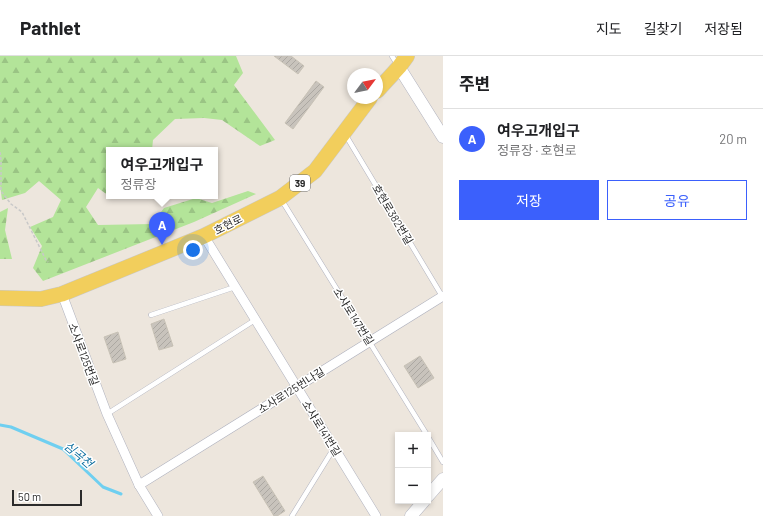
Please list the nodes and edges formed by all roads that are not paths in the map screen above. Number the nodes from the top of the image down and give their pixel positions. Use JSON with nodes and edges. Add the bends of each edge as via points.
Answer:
{"nodes":[{"id":1,"x":399,"y":60,"type":"edge"},
{"id":2,"x":383,"y":83,"type":"edge"},
{"id":3,"x":366,"y":104,"type":"edge"},
{"id":4,"x":344,"y":133,"type":"junction"},
{"id":5,"x":443,"y":137,"type":"edge"},
{"id":6,"x":280,"y":198,"type":"junction"},
{"id":7,"x":204,"y":236,"type":"junction"},
{"id":8,"x":235,"y":287,"type":"junction"},
{"id":9,"x":62,"y":294,"type":"junction"},
{"id":10,"x":443,"y":296,"type":"edge"},
{"id":11,"x":0,"y":298,"type":"edge"},
{"id":12,"x":151,"y":314,"type":"dead end"},
{"id":13,"x":256,"y":320,"type":"junction"},
{"id":14,"x":369,"y":341,"type":"junction"},
{"id":15,"x":296,"y":386,"type":"junction"},
{"id":16,"x":107,"y":414,"type":"junction"},
{"id":17,"x":425,"y":432,"type":"edge"},
{"id":18,"x":431,"y":442,"type":"edge"},
{"id":19,"x":334,"y":448,"type":"junction"},
{"id":20,"x":443,"y":462,"type":"edge"},
{"id":21,"x":443,"y":479,"type":"edge"},
{"id":22,"x":139,"y":485,"type":"junction"},
{"id":23,"x":431,"y":493,"type":"edge"},
{"id":24,"x":421,"y":504,"type":"edge"},
{"id":25,"x":158,"y":516,"type":"edge"},
{"id":26,"x":292,"y":516,"type":"edge"},
{"id":27,"x":376,"y":516,"type":"edge"},
{"id":28,"x":411,"y":516,"type":"edge"}],
"edges":[{"from":1,"to":2,"type":"main road"},
{"from":1,"to":5,"type":"street"},
{"from":3,"to":4,"type":"main road","name":"호현로","number":"39"},
{"from":4,"to":6,"type":"main road","name":"호현로","number":"39","via":[[315,171]]},
{"from":4,"to":10,"type":"lane","name":"호현로382번길"},
{"from":6,"to":7,"type":"main road","name":"호현로","number":"39"},
{"from":6,"to":14,"type":"lane","name":"소사로147번길"},
{"from":7,"to":8,"type":"street","name":"소사로141번길"},
{"from":7,"to":9,"type":"main road","name":"호현로","number":"39"},
{"from":8,"to":12,"type":"lane"},
{"from":8,"to":13,"type":"street","name":"소사로141번길"},
{"from":9,"to":11,"type":"main road","name":"호현로","number":"39","via":[[41,299]]},
{"from":9,"to":16,"type":"street","name":"소사로125번길"},
{"from":10,"to":14,"type":"street","name":"소사로125번나길"},
{"from":13,"to":15,"type":"street","name":"소사로141번길"},
{"from":13,"to":16,"type":"lane"},
{"from":14,"to":15,"type":"street","name":"소사로125번나길"},
{"from":14,"to":17,"type":"lane","name":"소사로147번길"},
{"from":15,"to":19,"type":"street","name":"소사로141번길"},
{"from":15,"to":22,"type":"street","name":"소사로125번나길"},
{"from":16,"to":22,"type":"street","name":"소사로125번길"},
{"from":18,"to":20,"type":"lane","name":"소사로147번길"},
{"from":19,"to":26,"type":"lane"},
{"from":19,"to":27,"type":"street","name":"소사로141번길"},
{"from":21,"to":23,"type":"street"},
{"from":22,"to":25,"type":"street","name":"소사로125번길"},
{"from":24,"to":28,"type":"street"}]}
